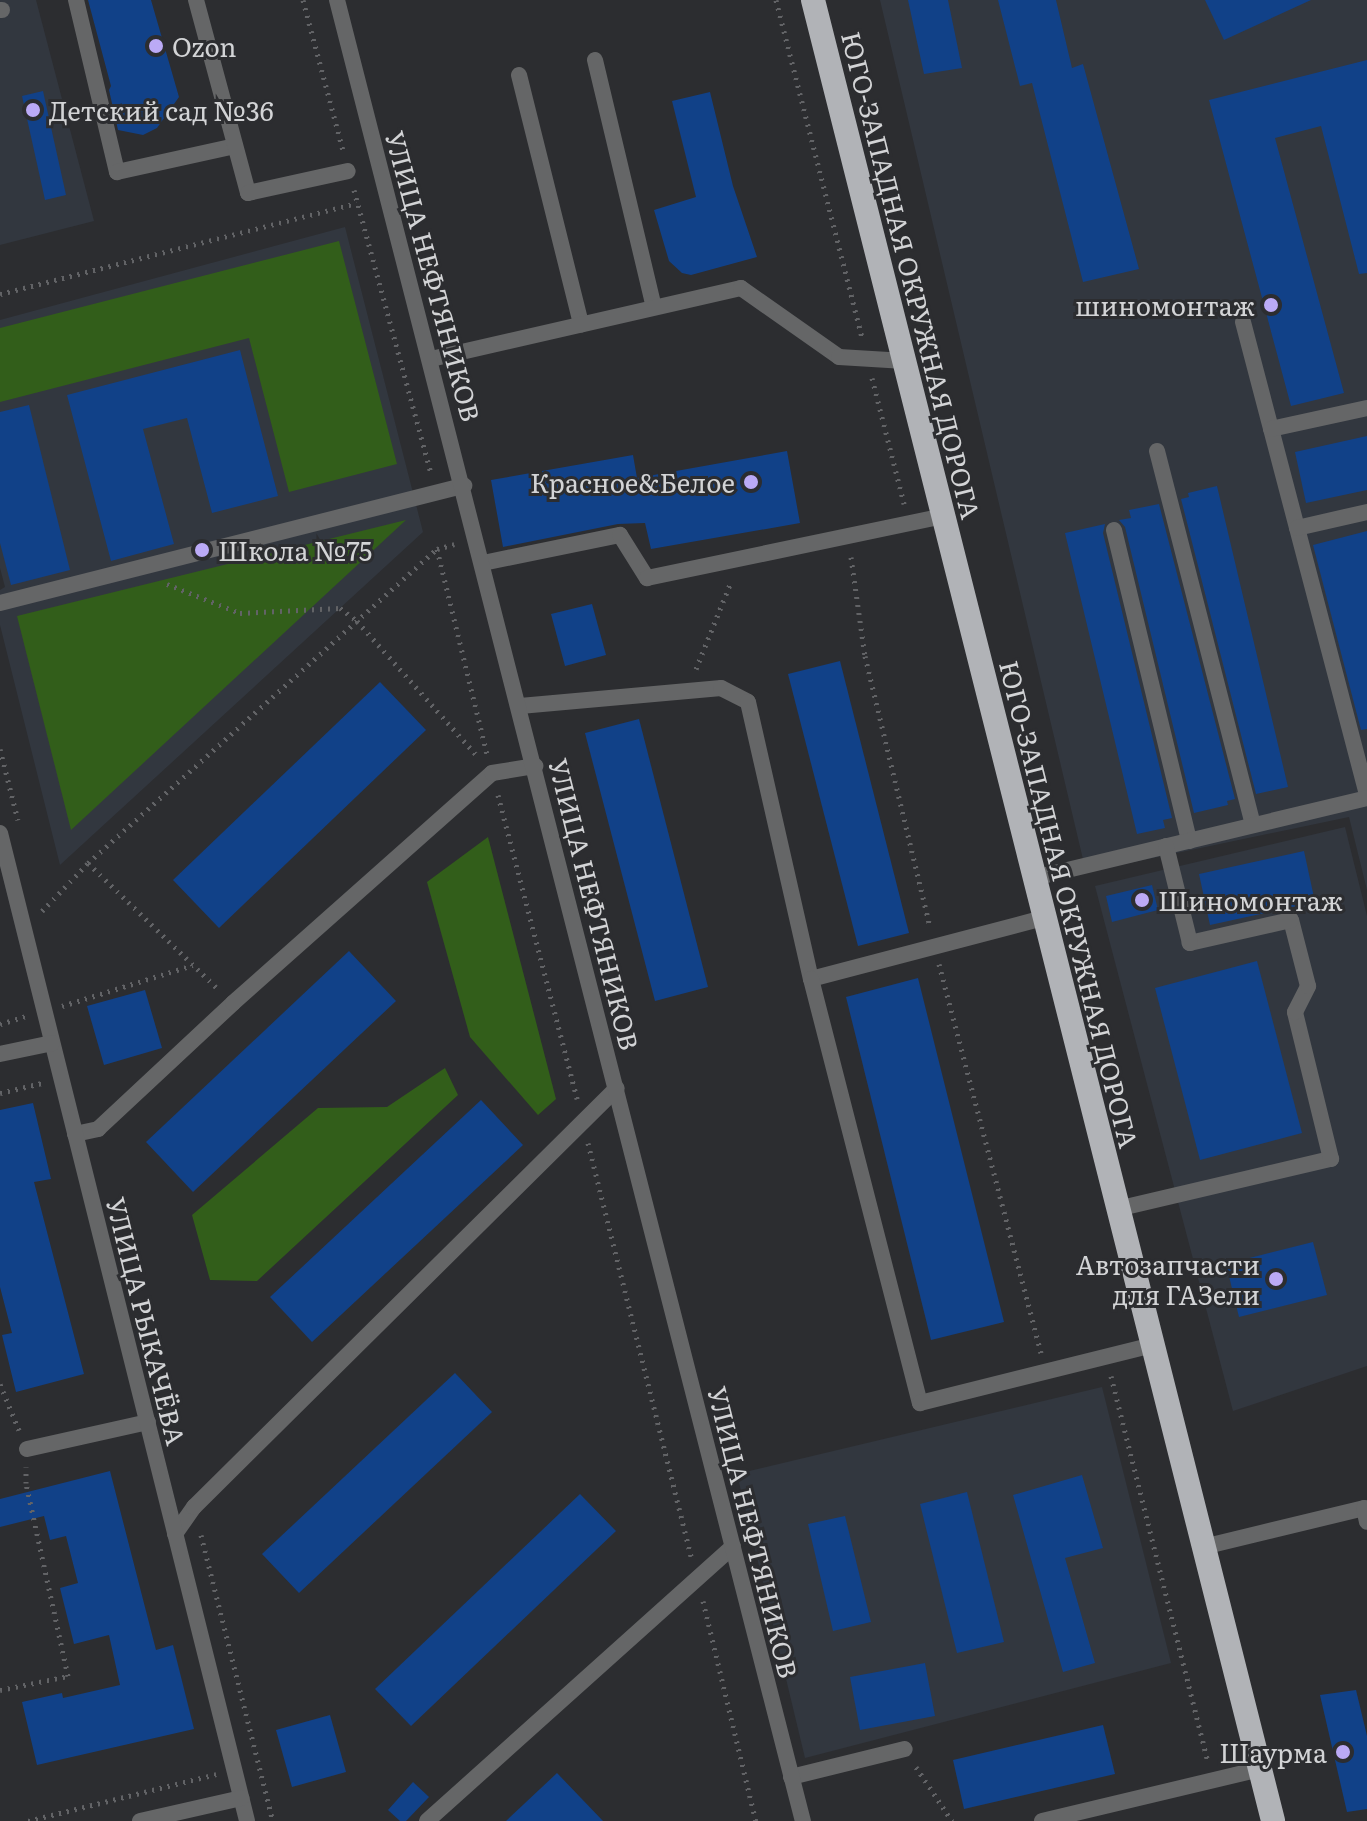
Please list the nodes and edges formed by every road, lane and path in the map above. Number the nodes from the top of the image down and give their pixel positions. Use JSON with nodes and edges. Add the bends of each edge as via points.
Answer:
{"nodes":[{"id":1,"x":76,"y":0,"type":"edge"},
{"id":2,"x":196,"y":0,"type":"edge"},
{"id":3,"x":303,"y":0,"type":"edge"},
{"id":4,"x":337,"y":0,"type":"edge"},
{"id":5,"x":776,"y":0,"type":"edge"},
{"id":6,"x":813,"y":0,"type":"edge"},
{"id":7,"x":595,"y":60,"type":"dead end"},
{"id":8,"x":519,"y":75,"type":"dead end"},
{"id":9,"x":235,"y":146,"type":"junction"},
{"id":10,"x":348,"y":171,"type":"junction"},
{"id":11,"x":357,"y":203,"type":"junction"},
{"id":12,"x":0,"y":294,"type":"edge"},
{"id":13,"x":654,"y":307,"type":"junction"},
{"id":14,"x":1243,"y":322,"type":"dead end"},
{"id":15,"x":581,"y":324,"type":"junction"},
{"id":16,"x":431,"y":359,"type":"junction"},
{"id":17,"x":867,"y":359,"type":"junction"},
{"id":18,"x":905,"y":361,"type":"junction"},
{"id":19,"x":1367,"y":408,"type":"edge"},
{"id":20,"x":1271,"y":429,"type":"junction"},
{"id":21,"x":1157,"y":451,"type":"dead end"},
{"id":22,"x":464,"y":486,"type":"junction"},
{"id":23,"x":436,"y":493,"type":"junction"},
{"id":24,"x":1367,"y":512,"type":"edge"},
{"id":25,"x":944,"y":516,"type":"junction"},
{"id":26,"x":909,"y":524,"type":"junction"},
{"id":27,"x":1297,"y":528,"type":"junction"},
{"id":28,"x":1114,"y":530,"type":"dead end"},
{"id":29,"x":437,"y":549,"type":"junction"},
{"id":30,"x":748,"y":558,"type":"junction"},
{"id":31,"x":483,"y":563,"type":"junction"},
{"id":32,"x":129,"y":569,"type":"junction"},
{"id":33,"x":488,"y":579,"type":"junction"},
{"id":34,"x":0,"y":603,"type":"edge"},
{"id":35,"x":357,"y":621,"type":"junction"},
{"id":36,"x":689,"y":689,"type":"junction"},
{"id":37,"x":520,"y":706,"type":"junction"},
{"id":38,"x":535,"y":766,"type":"junction"},
{"id":39,"x":492,"y":773,"type":"junction"},
{"id":40,"x":1367,"y":797,"type":"edge"},
{"id":41,"x":1253,"y":825,"type":"junction"},
{"id":42,"x":0,"y":833,"type":"edge"},
{"id":43,"x":1189,"y":841,"type":"junction"},
{"id":44,"x":1166,"y":846,"type":"junction"},
{"id":45,"x":88,"y":863,"type":"junction"},
{"id":46,"x":1034,"y":878,"type":"junction"},
{"id":47,"x":42,"y":911,"type":"dead end"},
{"id":48,"x":1043,"y":918,"type":"junction"},
{"id":49,"x":193,"y":965,"type":"junction"},
{"id":50,"x":811,"y":979,"type":"junction"},
{"id":51,"x":233,"y":1003,"type":"junction"},
{"id":52,"x":45,"y":1014,"type":"junction"},
{"id":53,"x":52,"y":1043,"type":"junction"},
{"id":54,"x":0,"y":1054,"type":"edge"},
{"id":55,"x":43,"y":1083,"type":"dead end"},
{"id":56,"x":617,"y":1088,"type":"junction"},
{"id":57,"x":0,"y":1093,"type":"edge"},
{"id":58,"x":583,"y":1123,"type":"junction"},
{"id":59,"x":75,"y":1134,"type":"junction"},
{"id":60,"x":1117,"y":1209,"type":"junction"},
{"id":61,"x":1152,"y":1345,"type":"junction"},
{"id":62,"x":1106,"y":1356,"type":"junction"},
{"id":63,"x":0,"y":1384,"type":"edge"},
{"id":64,"x":148,"y":1422,"type":"junction"},
{"id":65,"x":27,"y":1449,"type":"junction"},
{"id":66,"x":1367,"y":1522,"type":"edge"},
{"id":67,"x":175,"y":1534,"type":"junction"},
{"id":68,"x":733,"y":1546,"type":"junction"},
{"id":69,"x":1203,"y":1547,"type":"junction"},
{"id":70,"x":697,"y":1579,"type":"junction"},
{"id":71,"x":0,"y":1690,"type":"edge"},
{"id":72,"x":905,"y":1749,"type":"joint"},
{"id":73,"x":260,"y":1766,"type":"dead end"},
{"id":74,"x":1260,"y":1769,"type":"junction"},
{"id":75,"x":236,"y":1774,"type":"junction"},
{"id":76,"x":791,"y":1777,"type":"junction"},
{"id":77,"x":1213,"y":1781,"type":"junction"},
{"id":78,"x":241,"y":1798,"type":"junction"},
{"id":79,"x":28,"y":1821,"type":"edge"},
{"id":80,"x":140,"y":1821,"type":"edge"},
{"id":81,"x":247,"y":1821,"type":"edge"},
{"id":82,"x":427,"y":1821,"type":"edge"},
{"id":83,"x":756,"y":1821,"type":"edge"},
{"id":84,"x":803,"y":1821,"type":"edge"},
{"id":85,"x":952,"y":1821,"type":"edge"},
{"id":86,"x":1046,"y":1821,"type":"edge"},
{"id":87,"x":1273,"y":1821,"type":"edge"}],
"edges":[{"from":1,"to":9,"type":"street","via":[[117,172]]},
{"from":2,"to":9,"type":"street"},
{"from":3,"to":10,"type":"path"},
{"from":4,"to":16,"type":"street","name":"УЛИЦА НЕФТЯНИКОВ"},
{"from":5,"to":17,"type":"path"},
{"from":6,"to":18,"type":"highway","name":"ЮГО-ЗАПАДНАЯ ОКРУЖНАЯ ДОРОГА"},
{"from":7,"to":13,"type":"street"},
{"from":8,"to":15,"type":"street"},
{"from":9,"to":10,"type":"street","via":[[248,193]]},
{"from":10,"to":11,"type":"path"},
{"from":11,"to":12,"type":"path"},
{"from":11,"to":23,"type":"path"},
{"from":13,"to":15,"type":"street"},
{"from":13,"to":17,"type":"street","via":[[741,288],[839,357]]},
{"from":14,"to":20,"type":"street"},
{"from":15,"to":16,"type":"street"},
{"from":16,"to":22,"type":"street","name":"УЛИЦА НЕФТЯНИКОВ"},
{"from":17,"to":18,"type":"street"},
{"from":17,"to":26,"type":"path"},
{"from":18,"to":25,"type":"highway","name":"ЮГО-ЗАПАДНАЯ ОКРУЖНАЯ ДОРОГА"},
{"from":19,"to":20,"type":"street"},
{"from":20,"to":27,"type":"street"},
{"from":21,"to":41,"type":"street"},
{"from":22,"to":23,"type":"street"},
{"from":22,"to":31,"type":"street","name":"УЛИЦА НЕФТЯНИКОВ"},
{"from":23,"to":32,"type":"street"},
{"from":24,"to":27,"type":"street"},
{"from":25,"to":26,"type":"street"},
{"from":25,"to":46,"type":"highway","name":"ЮГО-ЗАПАДНАЯ ОКРУЖНАЯ ДОРОГА"},
{"from":26,"to":30,"type":"street"},
{"from":27,"to":40,"type":"street"},
{"from":28,"to":43,"type":"street"},
{"from":29,"to":33,"type":"path","via":[[452,542]]},
{"from":29,"to":35,"type":"path"},
{"from":29,"to":39,"type":"path"},
{"from":30,"to":31,"type":"street","via":[[647,578],[620,535]]},
{"from":30,"to":36,"type":"path","via":[[726,588]]},
{"from":31,"to":33,"type":"street","name":"УЛИЦА НЕФТЯНИКОВ"},
{"from":32,"to":34,"type":"street"},
{"from":32,"to":35,"type":"path","via":[[240,613],[340,608]]},
{"from":33,"to":37,"type":"street","name":"УЛИЦА НЕФТЯНИКОВ"},
{"from":35,"to":39,"type":"path"},
{"from":35,"to":45,"type":"path"},
{"from":36,"to":37,"type":"street"},
{"from":36,"to":50,"type":"street","via":[[721,688],[748,702]]},
{"from":37,"to":38,"type":"street","name":"УЛИЦА НЕФТЯНИКОВ"},
{"from":38,"to":39,"type":"street"},
{"from":38,"to":56,"type":"street","name":"УЛИЦА НЕФТЯНИКОВ"},
{"from":39,"to":51,"type":"street"},
{"from":39,"to":58,"type":"path"},
{"from":40,"to":41,"type":"street"},
{"from":41,"to":43,"type":"street"},
{"from":42,"to":52,"type":"street","name":"УЛИЦА РЫКАЧЁВА"},
{"from":43,"to":44,"type":"street"},
{"from":44,"to":46,"type":"street"},
{"from":44,"to":60,"type":"street","via":[[1190,943],[1291,920],[1308,986],[1295,1012],[1331,1159]]},
{"from":45,"to":47,"type":"path"},
{"from":45,"to":49,"type":"path"},
{"from":46,"to":48,"type":"highway","name":"ЮГО-ЗАПАДНАЯ ОКРУЖНАЯ ДОРОГА"},
{"from":48,"to":50,"type":"street"},
{"from":48,"to":60,"type":"highway","name":"ЮГО-ЗАПАДНАЯ ОКРУЖНАЯ ДОРОГА"},
{"from":49,"to":51,"type":"path"},
{"from":49,"to":52,"type":"path"},
{"from":50,"to":62,"type":"street","via":[[920,1403]]},
{"from":51,"to":59,"type":"street","via":[[98,1129]]},
{"from":52,"to":53,"type":"street","name":"УЛИЦА РЫКАЧЁВА"},
{"from":53,"to":54,"type":"street"},
{"from":53,"to":59,"type":"street","name":"УЛИЦА РЫКАЧЁВА"},
{"from":55,"to":57,"type":"path"},
{"from":56,"to":58,"type":"street"},
{"from":56,"to":68,"type":"street","name":"УЛИЦА НЕФТЯНИКОВ"},
{"from":58,"to":67,"type":"street","via":[[194,1507]]},
{"from":58,"to":70,"type":"path"},
{"from":59,"to":64,"type":"street","name":"УЛИЦА РЫКАЧЁВА"},
{"from":60,"to":61,"type":"highway","name":"ЮГО-ЗАПАДНАЯ ОКРУЖНАЯ ДОРОГА"},
{"from":61,"to":62,"type":"street"},
{"from":61,"to":69,"type":"highway","name":"ЮГО-ЗАПАДНАЯ ОКРУЖНАЯ ДОРОГА"},
{"from":62,"to":77,"type":"path"},
{"from":63,"to":65,"type":"path"},
{"from":64,"to":65,"type":"street"},
{"from":64,"to":67,"type":"street","name":"УЛИЦА РЫКАЧЁВА"},
{"from":65,"to":71,"type":"path","via":[[26,1483],[68,1676]]},
{"from":66,"to":69,"type":"street","via":[[1364,1508]]},
{"from":67,"to":75,"type":"street","name":"УЛИЦА РЫКАЧЁВА"},
{"from":68,"to":70,"type":"street"},
{"from":68,"to":76,"type":"street","name":"УЛИЦА НЕФТЯНИКОВ"},
{"from":69,"to":74,"type":"highway","name":"ЮГО-ЗАПАДНАЯ ОКРУЖНАЯ ДОРОГА"},
{"from":70,"to":82,"type":"street"},
{"from":70,"to":83,"type":"path"},
{"from":72,"to":76,"type":"street"},
{"from":72,"to":85,"type":"path"},
{"from":73,"to":75,"type":"path"},
{"from":74,"to":77,"type":"street"},
{"from":74,"to":87,"type":"highway","name":"ЮГО-ЗАПАДНАЯ ОКРУЖНАЯ ДОРОГА"},
{"from":75,"to":78,"type":"street","name":"УЛИЦА РЫКАЧЁВА"},
{"from":75,"to":79,"type":"path","via":[[213,1774]]},
{"from":76,"to":84,"type":"street","name":"УЛИЦА НЕФТЯНИКОВ"},
{"from":77,"to":86,"type":"street"},
{"from":78,"to":80,"type":"street"},
{"from":78,"to":81,"type":"street","name":"УЛИЦА РЫКАЧЁВА"}]}
